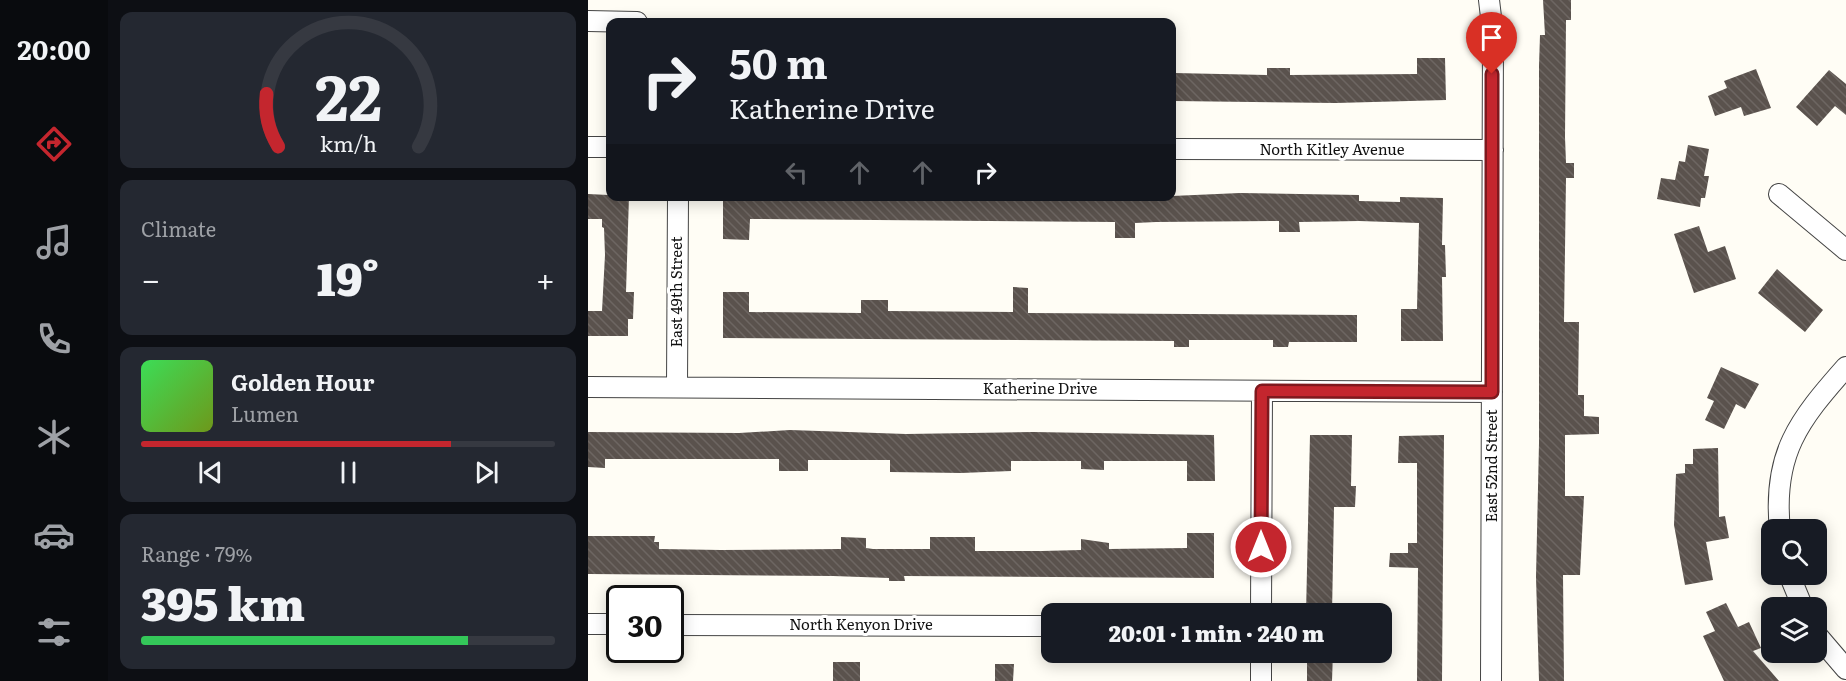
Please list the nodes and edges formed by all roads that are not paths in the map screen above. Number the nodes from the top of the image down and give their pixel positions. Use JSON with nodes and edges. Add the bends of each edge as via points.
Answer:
{"nodes":[{"id":1,"x":1489,"y":0,"type":"edge"},
{"id":2,"x":588,"y":21,"type":"edge"},
{"id":3,"x":606,"y":21,"type":"edge"},
{"id":4,"x":588,"y":147,"type":"edge"},
{"id":5,"x":606,"y":147,"type":"edge"},
{"id":6,"x":1176,"y":149,"type":"edge"},
{"id":7,"x":1493,"y":150,"type":"junction"},
{"id":8,"x":1779,"y":194,"type":"dead end"},
{"id":9,"x":678,"y":201,"type":"edge"},
{"id":10,"x":1846,"y":250,"type":"edge"},
{"id":11,"x":1846,"y":367,"type":"edge"},
{"id":12,"x":588,"y":387,"type":"edge"},
{"id":13,"x":677,"y":387,"type":"junction"},
{"id":14,"x":1262,"y":391,"type":"junction"},
{"id":15,"x":1492,"y":392,"type":"junction"},
{"id":16,"x":1780,"y":519,"type":"edge"},
{"id":17,"x":1261,"y":603,"type":"edge"},
{"id":18,"x":588,"y":624,"type":"edge"},
{"id":19,"x":606,"y":624,"type":"edge"},
{"id":20,"x":684,"y":625,"type":"edge"},
{"id":21,"x":1041,"y":626,"type":"edge"},
{"id":22,"x":1827,"y":647,"type":"edge"},
{"id":23,"x":1261,"y":663,"type":"edge"},
{"id":24,"x":1846,"y":669,"type":"edge"},
{"id":25,"x":1261,"y":681,"type":"edge"},
{"id":26,"x":1491,"y":681,"type":"edge"}],
"edges":[{"from":1,"to":7,"type":"street","name":"East 52nd Street","via":[[1493,34]]},
{"from":2,"to":3,"type":"street"},
{"from":4,"to":5,"type":"street"},
{"from":6,"to":7,"type":"street","name":"North Kitley Avenue"},
{"from":7,"to":15,"type":"street","name":"East 52nd Street"},
{"from":8,"to":10,"type":"street"},
{"from":9,"to":13,"type":"street","name":"East 49th Street"},
{"from":11,"to":16,"type":"street","via":[[1803,418],[1786,452],[1780,482]]},
{"from":12,"to":13,"type":"street","name":"Katherine Drive"},
{"from":13,"to":14,"type":"street","name":"Katherine Drive"},
{"from":14,"to":15,"type":"street","name":"Katherine Drive"},
{"from":14,"to":17,"type":"street"},
{"from":15,"to":26,"type":"street","name":"East 52nd Street"},
{"from":18,"to":19,"type":"street"},
{"from":20,"to":21,"type":"street","name":"North Kenyon Drive"},
{"from":22,"to":24,"type":"street"},
{"from":23,"to":25,"type":"street"}]}
